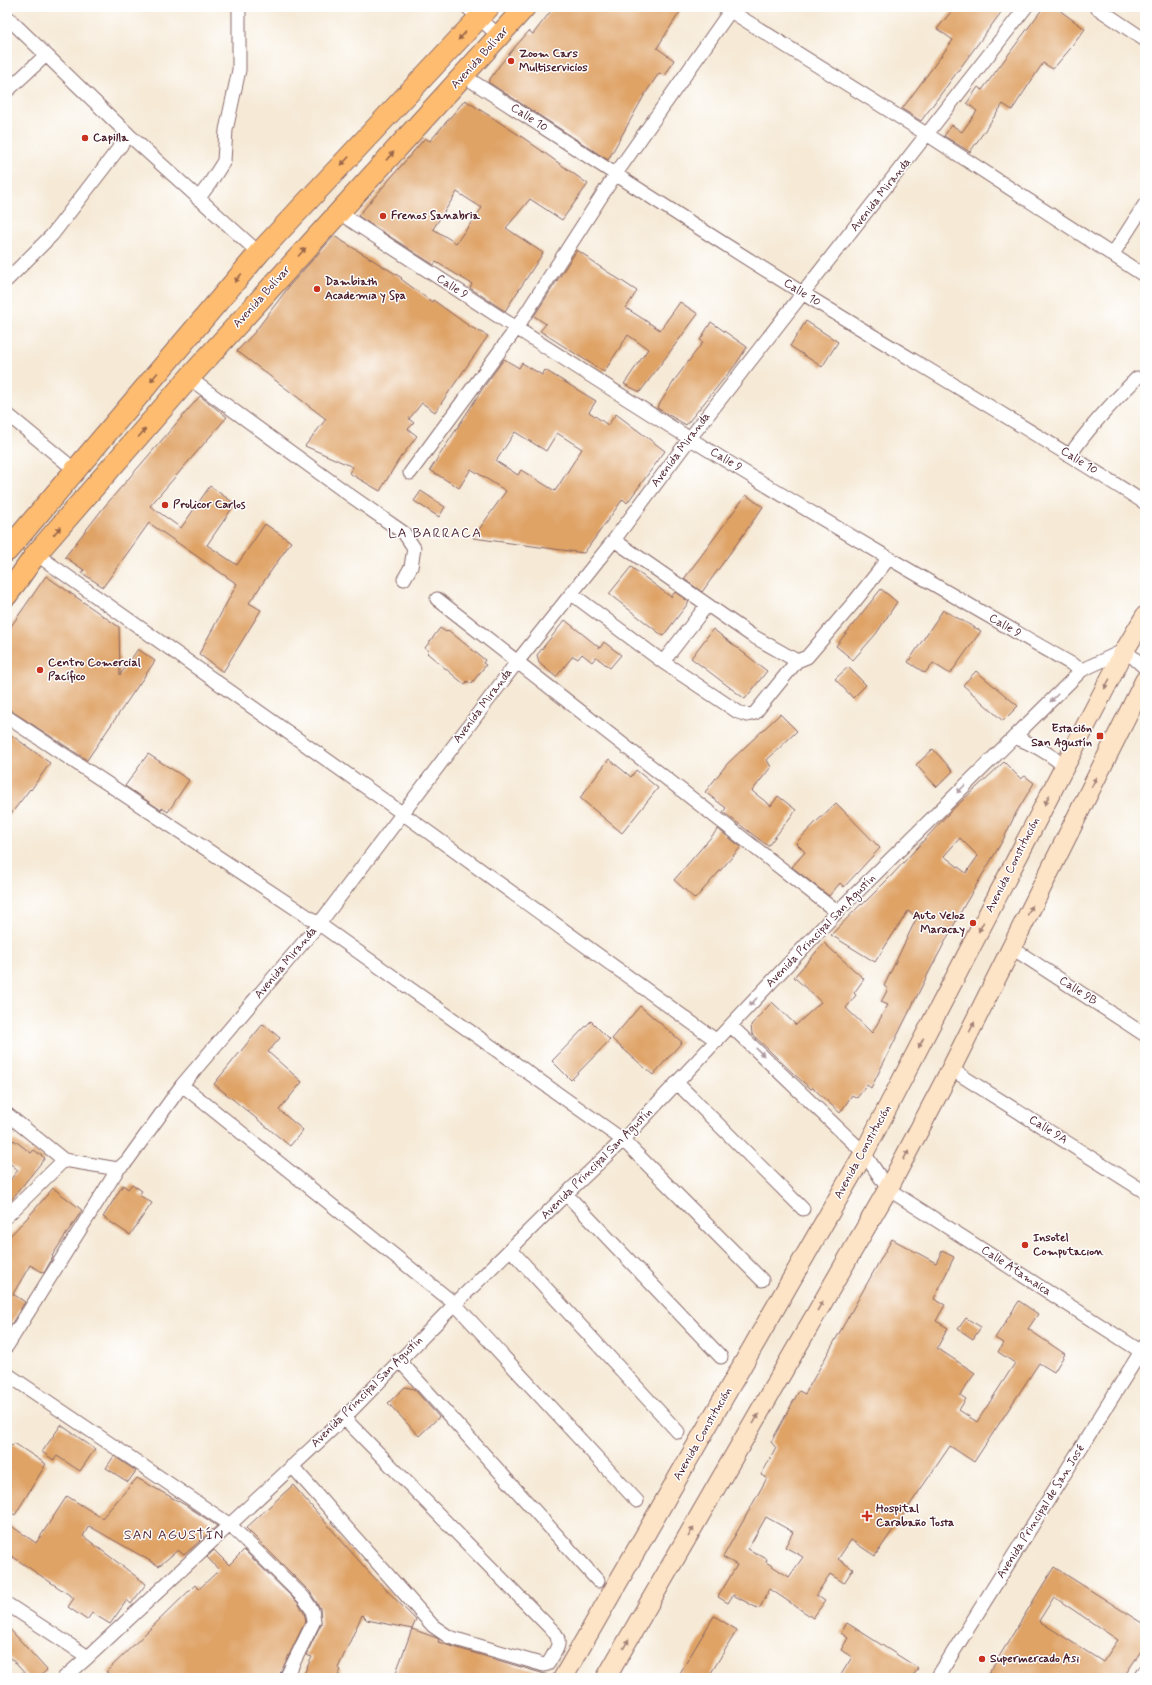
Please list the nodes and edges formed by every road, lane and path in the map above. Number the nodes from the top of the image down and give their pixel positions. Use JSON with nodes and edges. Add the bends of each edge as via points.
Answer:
{"nodes":[{"id":1,"x":525,"y":7,"type":"edge"},
{"id":2,"x":1026,"y":7,"type":"edge"},
{"id":3,"x":1096,"y":7,"type":"edge"},
{"id":4,"x":729,"y":8,"type":"edge"},
{"id":5,"x":237,"y":9,"type":"edge"},
{"id":6,"x":478,"y":10,"type":"edge"},
{"id":7,"x":7,"y":17,"type":"edge"},
{"id":8,"x":500,"y":36,"type":"junction"},
{"id":9,"x":1145,"y":40,"type":"edge"},
{"id":10,"x":46,"y":55,"type":"junction"},
{"id":11,"x":464,"y":76,"type":"junction"},
{"id":12,"x":7,"y":91,"type":"edge"},
{"id":13,"x":129,"y":135,"type":"junction"},
{"id":14,"x":928,"y":135,"type":"junction"},
{"id":15,"x":615,"y":174,"type":"junction"},
{"id":16,"x":198,"y":199,"type":"junction"},
{"id":17,"x":1145,"y":204,"type":"edge"},
{"id":18,"x":338,"y":212,"type":"junction"},
{"id":19,"x":259,"y":254,"type":"junction"},
{"id":20,"x":1113,"y":254,"type":"junction"},
{"id":21,"x":1145,"y":276,"type":"edge"},
{"id":22,"x":7,"y":280,"type":"edge"},
{"id":23,"x":803,"y":293,"type":"junction"},
{"id":24,"x":516,"y":328,"type":"junction"},
{"id":25,"x":189,"y":378,"type":"junction"},
{"id":26,"x":1137,"y":378,"type":"dead end"},
{"id":27,"x":7,"y":414,"type":"edge"},
{"id":28,"x":690,"y":438,"type":"junction"},
{"id":29,"x":1070,"y":455,"type":"junction"},
{"id":30,"x":75,"y":470,"type":"junction"},
{"id":31,"x":410,"y":473,"type":"dead end"},
{"id":32,"x":1145,"y":503,"type":"edge"},
{"id":33,"x":614,"y":540,"type":"junction"},
{"id":34,"x":7,"y":551,"type":"edge"},
{"id":35,"x":36,"y":554,"type":"junction"},
{"id":36,"x":889,"y":558,"type":"junction"},
{"id":37,"x":404,"y":579,"type":"dead end"},
{"id":38,"x":572,"y":594,"type":"junction"},
{"id":39,"x":7,"y":595,"type":"edge"},
{"id":40,"x":437,"y":599,"type":"dead end"},
{"id":41,"x":707,"y":605,"type":"junction"},
{"id":42,"x":1145,"y":616,"type":"edge"},
{"id":43,"x":1125,"y":650,"type":"junction"},
{"id":44,"x":797,"y":661,"type":"junction"},
{"id":45,"x":517,"y":662,"type":"junction"},
{"id":46,"x":663,"y":662,"type":"junction"},
{"id":47,"x":1145,"y":668,"type":"edge"},
{"id":48,"x":1082,"y":670,"type":"junction"},
{"id":49,"x":1145,"y":680,"type":"edge"},
{"id":50,"x":7,"y":717,"type":"edge"},
{"id":51,"x":1014,"y":737,"type":"junction"},
{"id":52,"x":1064,"y":766,"type":"junction"},
{"id":53,"x":402,"y":813,"type":"junction"},
{"id":54,"x":837,"y":912,"type":"junction"},
{"id":55,"x":319,"y":924,"type":"junction"},
{"id":56,"x":1012,"y":948,"type":"junction"},
{"id":57,"x":731,"y":1026,"type":"junction"},
{"id":58,"x":1145,"y":1035,"type":"edge"},
{"id":59,"x":717,"y":1041,"type":"junction"},
{"id":60,"x":951,"y":1069,"type":"junction"},
{"id":61,"x":677,"y":1083,"type":"junction"},
{"id":62,"x":182,"y":1085,"type":"junction"},
{"id":63,"x":7,"y":1114,"type":"edge"},
{"id":64,"x":623,"y":1140,"type":"junction"},
{"id":65,"x":864,"y":1152,"type":"junction"},
{"id":66,"x":64,"y":1160,"type":"junction"},
{"id":67,"x":118,"y":1169,"type":"junction"},
{"id":68,"x":888,"y":1189,"type":"junction"},
{"id":69,"x":1145,"y":1192,"type":"edge"},
{"id":70,"x":566,"y":1194,"type":"junction"},
{"id":71,"x":803,"y":1209,"type":"dead end"},
{"id":72,"x":7,"y":1216,"type":"edge"},
{"id":73,"x":511,"y":1250,"type":"junction"},
{"id":74,"x":762,"y":1280,"type":"dead end"},
{"id":75,"x":455,"y":1304,"type":"junction"},
{"id":76,"x":7,"y":1346,"type":"edge"},
{"id":77,"x":1144,"y":1350,"type":"edge"},
{"id":78,"x":721,"y":1357,"type":"dead end"},
{"id":79,"x":399,"y":1360,"type":"junction"},
{"id":80,"x":7,"y":1374,"type":"edge"},
{"id":81,"x":344,"y":1418,"type":"junction"},
{"id":82,"x":678,"y":1432,"type":"dead end"},
{"id":83,"x":292,"y":1466,"type":"junction"},
{"id":84,"x":637,"y":1501,"type":"dead end"},
{"id":85,"x":230,"y":1525,"type":"junction"},
{"id":86,"x":598,"y":1581,"type":"dead end"},
{"id":87,"x":7,"y":1604,"type":"edge"},
{"id":88,"x":88,"y":1657,"type":"junction"},
{"id":89,"x":1145,"y":1671,"type":"edge"},
{"id":90,"x":64,"y":1678,"type":"edge"},
{"id":91,"x":286,"y":1678,"type":"edge"},
{"id":92,"x":563,"y":1678,"type":"edge"},
{"id":93,"x":606,"y":1678,"type":"edge"},
{"id":94,"x":937,"y":1678,"type":"edge"},
{"id":95,"x":1141,"y":1678,"type":"edge"}],
"edges":[{"from":1,"to":8,"type":"main road","name":"Avenida Bolívar"},
{"from":2,"to":14,"type":"street","name":"Avenida Miranda"},
{"from":3,"to":9,"type":"street"},
{"from":4,"to":14,"type":"street"},
{"from":4,"to":15,"type":"street"},
{"from":5,"to":16,"type":"street","via":[[239,70],[226,130],[224,161]]},
{"from":6,"to":8,"type":"street"},
{"from":6,"to":19,"type":"main road","one_way":true},
{"from":7,"to":10,"type":"street"},
{"from":8,"to":11,"type":"main road","name":"Avenida Bolívar"},
{"from":10,"to":12,"type":"street"},
{"from":10,"to":13,"type":"street"},
{"from":11,"to":15,"type":"street","name":"Calle 10"},
{"from":18,"to":11,"type":"main road","name":"Avenida Bolívar","one_way":true},
{"from":13,"to":16,"type":"street"},
{"from":13,"to":22,"type":"street","via":[[52,235]]},
{"from":14,"to":20,"type":"street"},
{"from":14,"to":23,"type":"street","name":"Avenida Miranda"},
{"from":15,"to":23,"type":"street","name":"Calle 10"},
{"from":15,"to":24,"type":"street"},
{"from":16,"to":19,"type":"street"},
{"from":17,"to":20,"type":"street"},
{"from":18,"to":24,"type":"street","name":"Calle 9"},
{"from":25,"to":18,"type":"main road","name":"Avenida Bolívar","one_way":true},
{"from":19,"to":30,"type":"main road","one_way":true},
{"from":20,"to":21,"type":"street"},
{"from":23,"to":28,"type":"street","name":"Avenida Miranda"},
{"from":23,"to":29,"type":"street","name":"Calle 10"},
{"from":24,"to":28,"type":"street","name":"Calle 9"},
{"from":24,"to":31,"type":"street"},
{"from":35,"to":25,"type":"main road","name":"Avenida Bolívar","one_way":true},
{"from":25,"to":37,"type":"street","via":[[404,533],[414,548],[411,567]]},
{"from":26,"to":29,"type":"street","via":[[1106,410]]},
{"from":27,"to":30,"type":"street"},
{"from":28,"to":33,"type":"street","name":"Avenida Miranda"},
{"from":28,"to":36,"type":"street","name":"Calle 9"},
{"from":29,"to":32,"type":"street","name":"Calle 10"},
{"from":30,"to":34,"type":"main road"},
{"from":33,"to":38,"type":"street","name":"Avenida Miranda"},
{"from":33,"to":41,"type":"street"},
{"from":35,"to":39,"type":"main road","name":"Avenida Bolívar"},
{"from":35,"to":53,"type":"street"},
{"from":36,"to":44,"type":"street","via":[[807,657]]},
{"from":36,"to":48,"type":"street","name":"Calle 9"},
{"from":38,"to":45,"type":"street","name":"Avenida Miranda"},
{"from":38,"to":46,"type":"street"},
{"from":40,"to":45,"type":"street"},
{"from":41,"to":44,"type":"street","via":[[751,635]]},
{"from":41,"to":46,"type":"street"},
{"from":42,"to":43,"type":"street","name":"Avenida Constitución"},
{"from":43,"to":47,"type":"street"},
{"from":43,"to":48,"type":"street","name":"Avenida Principal San Agustín"},
{"from":43,"to":52,"type":"street","name":"Avenida Constitución","one_way":true},
{"from":44,"to":46,"type":"street","via":[[756,713],[747,715],[738,712]]},
{"from":45,"to":53,"type":"street","name":"Avenida Miranda"},
{"from":45,"to":54,"type":"street"},
{"from":48,"to":51,"type":"street","name":"Avenida Principal San Agustín","one_way":true},
{"from":56,"to":49,"type":"street","one_way":true},
{"from":50,"to":55,"type":"street"},
{"from":51,"to":52,"type":"street","via":[[1053,756]]},
{"from":51,"to":54,"type":"street","name":"Avenida Principal San Agustín","one_way":true},
{"from":52,"to":65,"type":"street","name":"Avenida Constitución","one_way":true},
{"from":53,"to":55,"type":"street","name":"Avenida Miranda"},
{"from":53,"to":59,"type":"street"},
{"from":54,"to":57,"type":"street","name":"Avenida Principal San Agustín","one_way":true},
{"from":55,"to":62,"type":"street","name":"Avenida Miranda"},
{"from":55,"to":64,"type":"street"},
{"from":56,"to":58,"type":"street","name":"Calle 9B"},
{"from":60,"to":56,"type":"street","one_way":true},
{"from":57,"to":59,"type":"street","name":"Avenida Principal San Agustín"},
{"from":57,"to":65,"type":"street","one_way":true},
{"from":59,"to":61,"type":"street","name":"Avenida Principal San Agustín"},
{"from":68,"to":60,"type":"street","one_way":true},
{"from":60,"to":69,"type":"street","name":"Calle 9A"},
{"from":61,"to":64,"type":"street","name":"Avenida Principal San Agustín"},
{"from":61,"to":71,"type":"street"},
{"from":62,"to":67,"type":"street","name":"Avenida Miranda","via":[[127,1161]]},
{"from":62,"to":75,"type":"street"},
{"from":63,"to":66,"type":"street"},
{"from":64,"to":70,"type":"street","name":"Avenida Principal San Agustín"},
{"from":64,"to":74,"type":"street"},
{"from":65,"to":68,"type":"street"},
{"from":65,"to":92,"type":"street","name":"Avenida Constitución"},
{"from":66,"to":67,"type":"street"},
{"from":66,"to":72,"type":"street"},
{"from":67,"to":76,"type":"street","name":"Avenida Miranda"},
{"from":68,"to":77,"type":"street","name":"Calle Atamaica"},
{"from":93,"to":68,"type":"street","one_way":true},
{"from":70,"to":73,"type":"street","name":"Avenida Principal San Agustín"},
{"from":70,"to":78,"type":"street"},
{"from":73,"to":75,"type":"street","name":"Avenida Principal San Agustín"},
{"from":73,"to":82,"type":"street"},
{"from":75,"to":79,"type":"street","name":"Avenida Principal San Agustín"},
{"from":75,"to":84,"type":"street"},
{"from":77,"to":94,"type":"street","name":"Avenida Principal de San José"},
{"from":79,"to":81,"type":"street","name":"Avenida Principal San Agustín"},
{"from":79,"to":86,"type":"street"},
{"from":80,"to":85,"type":"street"},
{"from":81,"to":83,"type":"street","name":"Avenida Principal San Agustín"},
{"from":81,"to":83,"type":"street","via":[[555,1633],[559,1644],[548,1664],[537,1664],[449,1637],[433,1626]]},
{"from":83,"to":85,"type":"street","name":"Avenida Principal San Agustín"},
{"from":85,"to":88,"type":"street","name":"Avenida Principal San Agustín"},
{"from":85,"to":91,"type":"street","via":[[304,1598],[312,1610],[314,1622]]},
{"from":87,"to":88,"type":"street"},
{"from":88,"to":90,"type":"street","name":"Avenida Principal San Agustín"},
{"from":89,"to":95,"type":"street"}]}
